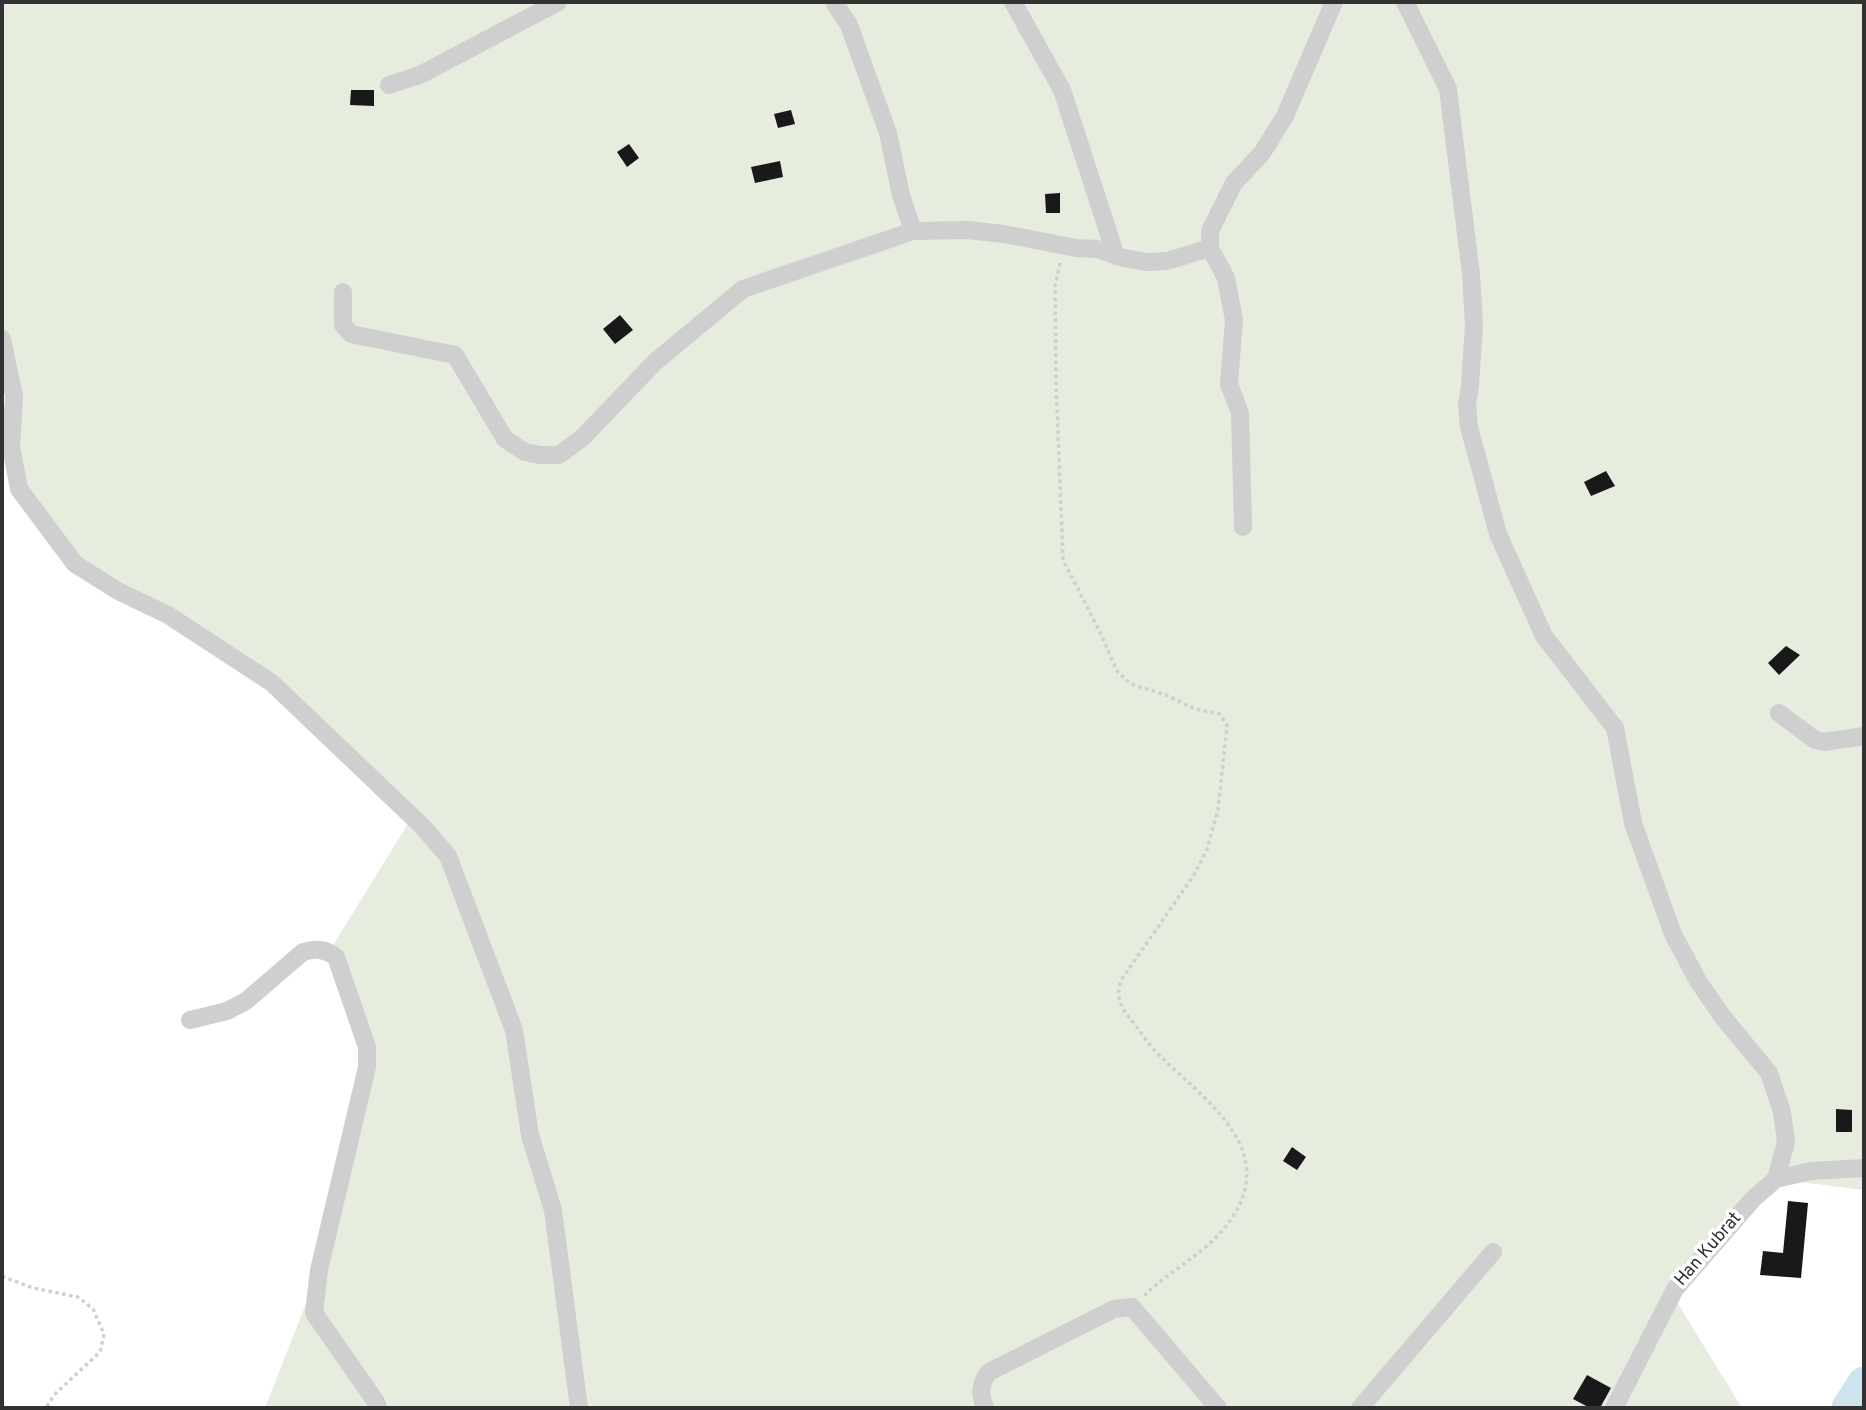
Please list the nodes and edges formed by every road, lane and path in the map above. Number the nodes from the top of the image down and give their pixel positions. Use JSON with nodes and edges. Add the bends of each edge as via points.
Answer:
{"nodes":[{"id":1,"x":558,"y":2,"type":"edge"},
{"id":2,"x":834,"y":2,"type":"edge"},
{"id":3,"x":1013,"y":2,"type":"edge"},
{"id":4,"x":1334,"y":2,"type":"edge"},
{"id":5,"x":1405,"y":2,"type":"edge"},
{"id":6,"x":389,"y":85,"type":"dead end"},
{"id":7,"x":913,"y":231,"type":"junction"},
{"id":8,"x":1063,"y":246,"type":"junction"},
{"id":9,"x":1210,"y":248,"type":"junction"},
{"id":10,"x":1116,"y":256,"type":"junction"},
{"id":11,"x":343,"y":292,"type":"dead end"},
{"id":12,"x":2,"y":339,"type":"edge"},
{"id":13,"x":1243,"y":527,"type":"dead end"},
{"id":14,"x":1779,"y":713,"type":"dead end"},
{"id":15,"x":1864,"y":736,"type":"edge"},
{"id":16,"x":190,"y":1020,"type":"dead end"},
{"id":17,"x":1864,"y":1168,"type":"edge"},
{"id":18,"x":1776,"y":1179,"type":"junction"},
{"id":19,"x":1493,"y":1252,"type":"dead end"},
{"id":20,"x":2,"y":1276,"type":"edge"},
{"id":21,"x":1132,"y":1307,"type":"junction"},
{"id":22,"x":46,"y":1408,"type":"edge"},
{"id":23,"x":378,"y":1408,"type":"edge"},
{"id":24,"x":579,"y":1408,"type":"edge"},
{"id":25,"x":985,"y":1408,"type":"edge"},
{"id":26,"x":1218,"y":1408,"type":"edge"},
{"id":27,"x":1360,"y":1408,"type":"edge"},
{"id":28,"x":1614,"y":1408,"type":"edge"}],
"edges":[{"from":1,"to":6,"type":"street","via":[[420,75]]},
{"from":2,"to":7,"type":"street","via":[[849,25],[888,133]]},
{"from":3,"to":10,"type":"street","via":[[1062,89]]},
{"from":4,"to":9,"type":"street","via":[[1285,116],[1262,153],[1234,183],[1210,231]]},
{"from":5,"to":18,"type":"street","via":[[1448,89],[1471,274],[1474,326],[1469,427],[1498,534],[1544,636],[1615,728],[1633,822],[1673,934],[1698,981],[1769,1073],[1786,1142]]},
{"from":7,"to":8,"type":"street","via":[[967,230]]},
{"from":7,"to":11,"type":"street","via":[[743,289],[655,362],[582,438],[559,455],[525,452],[505,439],[455,355],[351,334],[343,325]]},
{"from":8,"to":10,"type":"street"},
{"from":8,"to":21,"type":"path","via":[[1055,286],[1063,560],[1117,671],[1132,684],[1220,714],[1227,726],[1218,810],[1207,849],[1117,992],[1127,1014],[1157,1054],[1226,1121],[1244,1148],[1249,1178],[1223,1230]]},
{"from":9,"to":10,"type":"street","via":[[1167,261]]},
{"from":9,"to":13,"type":"street","via":[[1226,278],[1234,320],[1229,384],[1240,413]]},
{"from":12,"to":24,"type":"street","via":[[14,396],[11,447],[19,489],[75,564],[169,615],[272,683],[448,856],[514,1030],[530,1135],[553,1210]]},
{"from":14,"to":15,"type":"street","via":[[1815,740]]},
{"from":16,"to":23,"type":"street","via":[[246,1001],[303,951],[314,948],[336,957],[367,1047],[367,1067],[319,1270],[314,1313]]},
{"from":17,"to":18,"type":"street","via":[[1811,1171]]},
{"from":18,"to":28,"type":"street","name":"Han Kubrat","via":[[1675,1289]]},
{"from":19,"to":27,"type":"street"},
{"from":20,"to":22,"type":"path","via":[[78,1297],[93,1309],[104,1334],[100,1352]]},
{"from":21,"to":25,"type":"street","via":[[1114,1309],[989,1372],[980,1392]]},
{"from":21,"to":26,"type":"street"}]}
